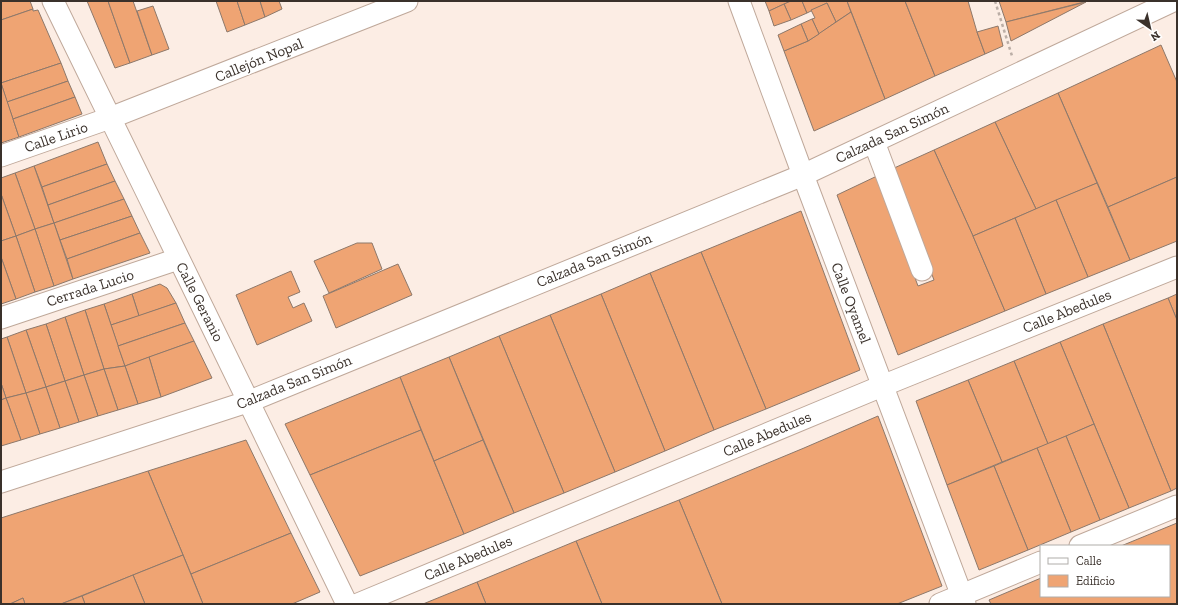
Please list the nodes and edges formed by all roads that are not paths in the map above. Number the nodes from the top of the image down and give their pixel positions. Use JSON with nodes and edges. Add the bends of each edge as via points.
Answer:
{"nodes":[{"id":1,"x":53,"y":1,"type":"edge"},
{"id":2,"x":407,"y":1,"type":"edge"},
{"id":3,"x":739,"y":1,"type":"edge"},
{"id":4,"x":1173,"y":1,"type":"edge"},
{"id":5,"x":110,"y":118,"type":"junction"},
{"id":6,"x":874,"y":142,"type":"junction"},
{"id":7,"x":1,"y":156,"type":"edge"},
{"id":8,"x":803,"y":175,"type":"junction"},
{"id":9,"x":178,"y":259,"type":"junction"},
{"id":10,"x":1177,"y":267,"type":"edge"},
{"id":11,"x":922,"y":270,"type":"dead end"},
{"id":12,"x":1,"y":318,"type":"edge"},
{"id":13,"x":882,"y":386,"type":"junction"},
{"id":14,"x":250,"y":401,"type":"junction"},
{"id":15,"x":1,"y":482,"type":"edge"},
{"id":16,"x":1177,"y":506,"type":"edge"},
{"id":17,"x":1082,"y":545,"type":"edge"},
{"id":18,"x":1040,"y":562,"type":"edge"},
{"id":19,"x":963,"y":600,"type":"edge"},
{"id":20,"x":347,"y":604,"type":"edge"},
{"id":21,"x":358,"y":604,"type":"edge"},
{"id":22,"x":940,"y":604,"type":"edge"}],
"edges":[{"from":1,"to":5,"type":"street","name":"Calle Geranio"},
{"from":2,"to":5,"type":"street","name":"Callejón Nopal"},
{"from":3,"to":8,"type":"street","name":"Calle Oyamel"},
{"from":4,"to":6,"type":"street","name":"Calzada San Simón"},
{"from":5,"to":7,"type":"street","name":"Calle Lirio"},
{"from":5,"to":9,"type":"street","name":"Calle Geranio"},
{"from":6,"to":8,"type":"street","name":"Calzada San Simón"},
{"from":6,"to":11,"type":"street"},
{"from":8,"to":13,"type":"street","name":"Calle Oyamel"},
{"from":8,"to":14,"type":"street","name":"Calzada San Simón"},
{"from":9,"to":12,"type":"street","name":"Cerrada Lucio"},
{"from":9,"to":14,"type":"street","name":"Calle Geranio"},
{"from":10,"to":13,"type":"street","name":"Calle Abedules"},
{"from":13,"to":19,"type":"street","name":"Calle Oyamel"},
{"from":13,"to":21,"type":"street","name":"Calle Abedules"},
{"from":14,"to":15,"type":"street","name":"Calzada San Simón"},
{"from":14,"to":20,"type":"street","name":"Calle Geranio"},
{"from":16,"to":17,"type":"street"},
{"from":18,"to":19,"type":"street"},
{"from":19,"to":22,"type":"street"}]}
